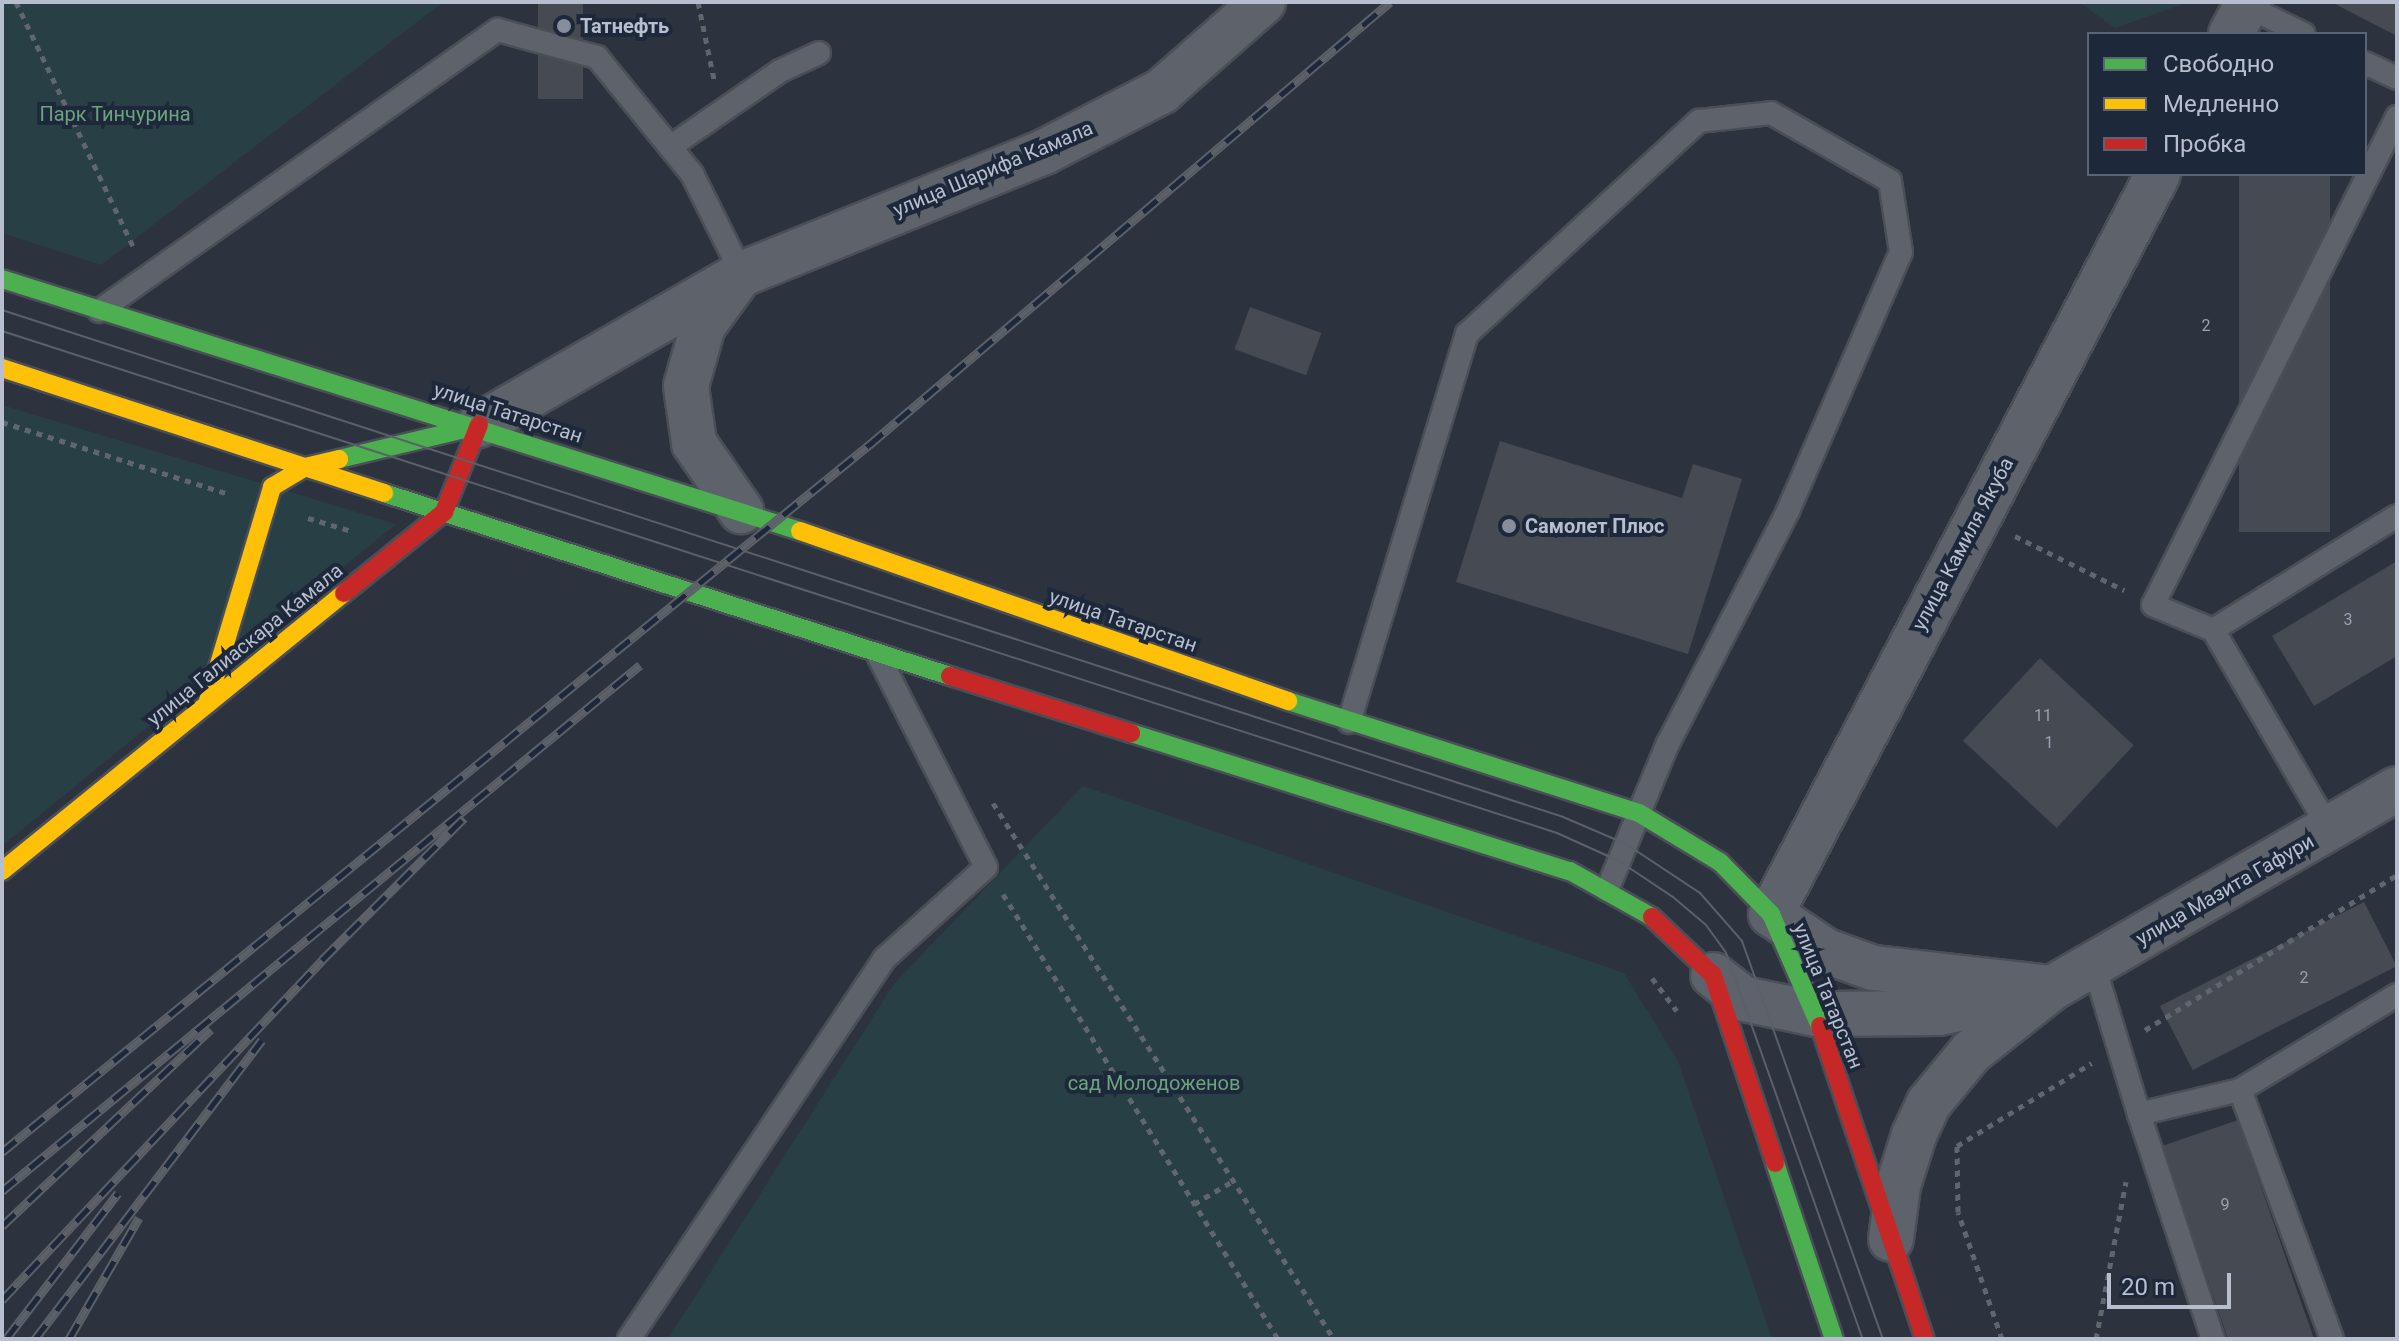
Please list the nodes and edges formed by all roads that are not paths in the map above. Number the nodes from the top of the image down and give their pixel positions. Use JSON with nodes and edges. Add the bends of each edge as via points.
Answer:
{"nodes":[{"id":1,"x":1263,"y":2,"type":"edge"},
{"id":2,"x":2242,"y":14,"type":"edge"},
{"id":3,"x":2298,"y":32,"type":"edge"},
{"id":4,"x":819,"y":53,"type":"dead end"},
{"id":5,"x":2367,"y":64,"type":"edge"},
{"id":6,"x":2397,"y":78,"type":"edge"},
{"id":7,"x":2397,"y":117,"type":"edge"},
{"id":8,"x":670,"y":147,"type":"junction"},
{"id":9,"x":2157,"y":176,"type":"edge"},
{"id":10,"x":742,"y":274,"type":"junction"},
{"id":11,"x":2,"y":279,"type":"edge"},
{"id":12,"x":98,"y":312,"type":"junction"},
{"id":13,"x":2,"y":368,"type":"edge"},
{"id":14,"x":479,"y":425,"type":"junction"},
{"id":15,"x":305,"y":467,"type":"junction"},
{"id":16,"x":741,"y":511,"type":"junction"},
{"id":17,"x":444,"y":512,"type":"junction"},
{"id":18,"x":2397,"y":516,"type":"edge"},
{"id":19,"x":2213,"y":630,"type":"junction"},
{"id":20,"x":877,"y":653,"type":"junction"},
{"id":21,"x":207,"y":704,"type":"junction"},
{"id":22,"x":1349,"y":722,"type":"junction"},
{"id":23,"x":2397,"y":789,"type":"edge"},
{"id":24,"x":1639,"y":813,"type":"junction"},
{"id":25,"x":2330,"y":830,"type":"junction"},
{"id":26,"x":2,"y":871,"type":"edge"},
{"id":27,"x":1607,"y":890,"type":"junction"},
{"id":28,"x":1771,"y":914,"type":"junction"},
{"id":29,"x":2094,"y":966,"type":"junction"},
{"id":30,"x":1713,"y":975,"type":"junction"},
{"id":31,"x":2052,"y":988,"type":"junction"},
{"id":32,"x":2397,"y":995,"type":"edge"},
{"id":33,"x":1816,"y":1014,"type":"junction"},
{"id":34,"x":2240,"y":1090,"type":"junction"},
{"id":35,"x":2139,"y":1114,"type":"junction"},
{"id":36,"x":1891,"y":1239,"type":"junction"},
{"id":37,"x":629,"y":1339,"type":"edge"},
{"id":38,"x":1834,"y":1339,"type":"edge"},
{"id":39,"x":1925,"y":1339,"type":"edge"},
{"id":40,"x":2213,"y":1339,"type":"edge"},
{"id":41,"x":2332,"y":1339,"type":"edge"}],
"edges":[{"from":1,"to":10,"type":"street","name":"улица Шарифа Камала","via":[[1162,91],[1044,152]]},
{"from":2,"to":3,"type":"lane"},
{"from":4,"to":8,"type":"lane","via":[[780,71]]},
{"from":5,"to":6,"type":"lane"},
{"from":7,"to":19,"type":"lane","via":[[2153,605]]},
{"from":8,"to":10,"type":"lane","via":[[692,174]]},
{"from":8,"to":12,"type":"lane","via":[[597,57],[498,30]]},
{"from":9,"to":28,"type":"street","name":"улица Камиля Якуба"},
{"from":10,"to":14,"type":"street","name":"улица Шарифа Камала"},
{"from":10,"to":16,"type":"street","via":[[703,326],[686,386],[694,443]]},
{"from":11,"to":12,"type":"main road","name":"улица Татарстан"},
{"from":12,"to":14,"type":"main road","name":"улица Татарстан"},
{"from":13,"to":15,"type":"main road"},
{"from":14,"to":15,"type":"main road"},
{"from":14,"to":16,"type":"main road","name":"улица Татарстан"},
{"from":14,"to":17,"type":"main road","name":"улица Галиаскара Камала"},
{"from":15,"to":17,"type":"main road"},
{"from":15,"to":21,"type":"main road","via":[[272,487]]},
{"from":16,"to":22,"type":"main road","name":"улица Татарстан"},
{"from":17,"to":20,"type":"main road"},
{"from":17,"to":21,"type":"main road","name":"улица Галиаскара Камала"},
{"from":18,"to":19,"type":"lane"},
{"from":19,"to":25,"type":"lane"},
{"from":20,"to":27,"type":"main road","via":[[1570,871]]},
{"from":20,"to":37,"type":"lane","via":[[986,867],[884,959]]},
{"from":21,"to":26,"type":"main road","name":"улица Галиаскара Камала"},
{"from":22,"to":24,"type":"main road","name":"улица Татарстан"},
{"from":22,"to":24,"type":"lane","via":[[1467,334],[1699,121],[1771,113],[1890,181],[1901,252],[1788,511],[1668,743]]},
{"from":23,"to":25,"type":"street","name":"улица Мазита Гафури"},
{"from":24,"to":27,"type":"lane"},
{"from":24,"to":28,"type":"main road","name":"улица Татарстан","via":[[1720,862]]},
{"from":25,"to":29,"type":"street","name":"улица Мазита Гафури"},
{"from":27,"to":30,"type":"main road","via":[[1667,926]]},
{"from":28,"to":31,"type":"street","via":[[1826,951],[1873,968]]},
{"from":28,"to":33,"type":"main road","name":"улица Татарстан"},
{"from":29,"to":31,"type":"street","name":"улица Мазита Гафури"},
{"from":29,"to":35,"type":"lane"},
{"from":30,"to":33,"type":"street","name":"улица Мазита Гафури","via":[[1744,999]]},
{"from":30,"to":38,"type":"main road"},
{"from":31,"to":33,"type":"street","name":"улица Мазита Гафури","via":[[1939,1013]]},
{"from":31,"to":36,"type":"street","name":"улица Мазита Гафури","via":[[1971,1052],[1929,1103],[1898,1186]]},
{"from":32,"to":34,"type":"lane"},
{"from":33,"to":36,"type":"main road","name":"улица Татарстан"},
{"from":34,"to":35,"type":"lane"},
{"from":34,"to":41,"type":"lane"},
{"from":35,"to":40,"type":"lane"},
{"from":36,"to":39,"type":"main road","name":"улица Татарстан"}]}
